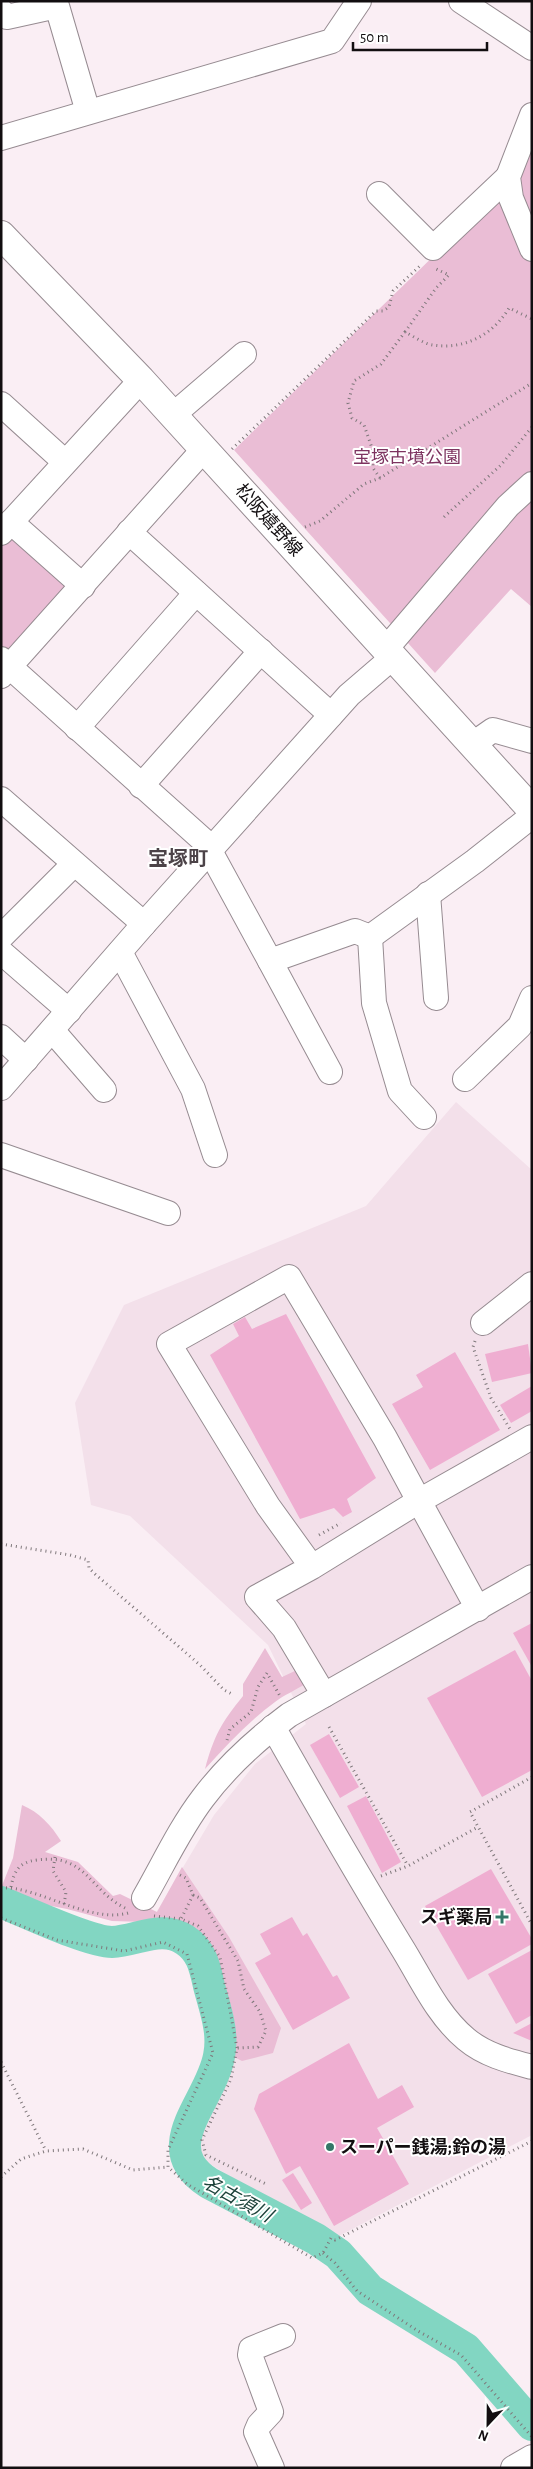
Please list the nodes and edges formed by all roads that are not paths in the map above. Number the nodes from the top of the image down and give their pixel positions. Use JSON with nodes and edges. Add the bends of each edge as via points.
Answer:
{"nodes":[{"id":1,"x":359,"y":1,"type":"edge"},
{"id":2,"x":462,"y":1,"type":"edge"},
{"id":3,"x":64,"y":3,"type":"edge"},
{"id":4,"x":1,"y":11,"type":"edge"},
{"id":5,"x":532,"y":48,"type":"edge"},
{"id":6,"x":88,"y":112,"type":"junction"},
{"id":7,"x":532,"y":115,"type":"edge"},
{"id":8,"x":1,"y":138,"type":"edge"},
{"id":9,"x":508,"y":177,"type":"junction"},
{"id":10,"x":379,"y":194,"type":"dead end"},
{"id":11,"x":1,"y":236,"type":"edge"},
{"id":12,"x":532,"y":249,"type":"edge"},
{"id":13,"x":244,"y":354,"type":"dead end"},
{"id":14,"x":141,"y":380,"type":"junction"},
{"id":15,"x":1,"y":404,"type":"edge"},
{"id":16,"x":173,"y":416,"type":"junction"},
{"id":17,"x":212,"y":457,"type":"junction"},
{"id":18,"x":65,"y":462,"type":"junction"},
{"id":19,"x":532,"y":484,"type":"edge"},
{"id":20,"x":6,"y":527,"type":"edge"},
{"id":21,"x":129,"y":532,"type":"junction"},
{"id":22,"x":83,"y":586,"type":"junction"},
{"id":23,"x":196,"y":593,"type":"junction"},
{"id":24,"x":261,"y":652,"type":"junction"},
{"id":25,"x":388,"y":654,"type":"junction"},
{"id":26,"x":4,"y":667,"type":"edge"},
{"id":27,"x":330,"y":716,"type":"junction"},
{"id":28,"x":77,"y":728,"type":"junction"},
{"id":29,"x":532,"y":740,"type":"edge"},
{"id":30,"x":473,"y":744,"type":"junction"},
{"id":31,"x":141,"y":786,"type":"junction"},
{"id":32,"x":1,"y":799,"type":"edge"},
{"id":33,"x":532,"y":810,"type":"edge"},
{"id":34,"x":532,"y":816,"type":"edge"},
{"id":35,"x":211,"y":850,"type":"junction"},
{"id":36,"x":74,"y":864,"type":"junction"},
{"id":37,"x":428,"y":894,"type":"junction"},
{"id":38,"x":144,"y":924,"type":"junction"},
{"id":39,"x":1,"y":937,"type":"edge"},
{"id":40,"x":370,"y":937,"type":"junction"},
{"id":41,"x":1,"y":952,"type":"edge"},
{"id":42,"x":120,"y":952,"type":"junction"},
{"id":43,"x":270,"y":961,"type":"junction"},
{"id":44,"x":436,"y":998,"type":"dead end"},
{"id":45,"x":532,"y":998,"type":"edge"},
{"id":46,"x":69,"y":1011,"type":"junction"},
{"id":47,"x":52,"y":1030,"type":"junction"},
{"id":48,"x":1,"y":1037,"type":"edge"},
{"id":49,"x":26,"y":1060,"type":"junction"},
{"id":50,"x":330,"y":1072,"type":"dead end"},
{"id":51,"x":465,"y":1079,"type":"dead end"},
{"id":52,"x":1,"y":1088,"type":"edge"},
{"id":53,"x":104,"y":1090,"type":"dead end"},
{"id":54,"x":424,"y":1117,"type":"dead end"},
{"id":55,"x":1,"y":1155,"type":"edge"},
{"id":56,"x":215,"y":1155,"type":"dead end"},
{"id":57,"x":168,"y":1212,"type":"dead end"},
{"id":58,"x":532,"y":1284,"type":"edge"},
{"id":59,"x":483,"y":1323,"type":"road end"},
{"id":60,"x":521,"y":1433,"type":"edge"},
{"id":61,"x":419,"y":1501,"type":"junction"},
{"id":62,"x":312,"y":1567,"type":"junction"},
{"id":63,"x":532,"y":1578,"type":"edge"},
{"id":64,"x":478,"y":1608,"type":"junction"},
{"id":65,"x":324,"y":1695,"type":"junction"},
{"id":66,"x":273,"y":1727,"type":"junction"},
{"id":67,"x":148,"y":1907,"type":"road end"},
{"id":68,"x":532,"y":2067,"type":"edge"},
{"id":69,"x":283,"y":2336,"type":"dead end"},
{"id":70,"x":532,"y":2456,"type":"edge"},
{"id":71,"x":272,"y":2468,"type":"edge"},
{"id":72,"x":513,"y":2468,"type":"edge"}],
"edges":[{"from":1,"to":6,"type":"street","via":[[332,41]]},
{"from":2,"to":5,"type":"street"},
{"from":3,"to":4,"type":"street","via":[[8,18]]},
{"from":3,"to":6,"type":"street"},
{"from":6,"to":8,"type":"street"},
{"from":7,"to":9,"type":"street"},
{"from":9,"to":10,"type":"street","via":[[430,254]]},
{"from":9,"to":12,"type":"street","via":[[511,198]]},
{"from":11,"to":14,"type":"main road","name":"松阪嬉野線"},
{"from":13,"to":16,"type":"street"},
{"from":14,"to":16,"type":"main road","name":"松阪嬉野線"},
{"from":14,"to":18,"type":"street"},
{"from":15,"to":18,"type":"street"},
{"from":16,"to":17,"type":"main road","name":"松阪嬉野線"},
{"from":17,"to":21,"type":"street"},
{"from":17,"to":25,"type":"main road","name":"松阪嬉野線"},
{"from":18,"to":20,"type":"street"},
{"from":19,"to":25,"type":"street","via":[[508,506]]},
{"from":20,"to":22,"type":"street"},
{"from":21,"to":22,"type":"street"},
{"from":21,"to":23,"type":"street"},
{"from":22,"to":26,"type":"street"},
{"from":23,"to":24,"type":"street"},
{"from":23,"to":28,"type":"street"},
{"from":24,"to":27,"type":"street"},
{"from":24,"to":31,"type":"street"},
{"from":25,"to":27,"type":"street"},
{"from":25,"to":30,"type":"main road","name":"松阪嬉野線"},
{"from":26,"to":28,"type":"street"},
{"from":27,"to":35,"type":"street"},
{"from":28,"to":31,"type":"street"},
{"from":29,"to":30,"type":"street","via":[[493,730]]},
{"from":30,"to":33,"type":"main road","name":"松阪嬉野線"},
{"from":31,"to":35,"type":"street"},
{"from":32,"to":36,"type":"street"},
{"from":34,"to":37,"type":"street"},
{"from":35,"to":38,"type":"street"},
{"from":35,"to":43,"type":"street"},
{"from":36,"to":38,"type":"street"},
{"from":36,"to":39,"type":"street"},
{"from":37,"to":40,"type":"street"},
{"from":37,"to":44,"type":"street"},
{"from":38,"to":42,"type":"street"},
{"from":40,"to":43,"type":"street","via":[[355,931]]},
{"from":40,"to":54,"type":"street","via":[[374,1003],[400,1091]]},
{"from":41,"to":46,"type":"street"},
{"from":42,"to":46,"type":"street"},
{"from":42,"to":56,"type":"street","via":[[193,1089]]},
{"from":43,"to":50,"type":"street"},
{"from":45,"to":51,"type":"street","via":[[520,1026]]},
{"from":46,"to":47,"type":"street"},
{"from":47,"to":49,"type":"street"},
{"from":47,"to":53,"type":"street"},
{"from":48,"to":49,"type":"street"},
{"from":49,"to":52,"type":"street"},
{"from":55,"to":57,"type":"street"},
{"from":58,"to":59,"type":"street"},
{"from":60,"to":61,"type":"street"},
{"from":61,"to":62,"type":"street"},
{"from":61,"to":62,"type":"street","via":[[289,1277],[169,1344],[268,1506]]},
{"from":61,"to":64,"type":"street"},
{"from":62,"to":65,"type":"street","via":[[256,1597],[284,1628]]},
{"from":63,"to":64,"type":"street"},
{"from":64,"to":65,"type":"street"},
{"from":65,"to":66,"type":"street"},
{"from":66,"to":67,"type":"street","via":[[247,1749],[202,1799]]},
{"from":66,"to":68,"type":"street","via":[[374,1902],[450,2023],[479,2048]]},
{"from":69,"to":71,"type":"street","via":[[257,2345],[251,2349],[250,2355],[271,2412],[256,2432]]},
{"from":70,"to":72,"type":"street"}]}
